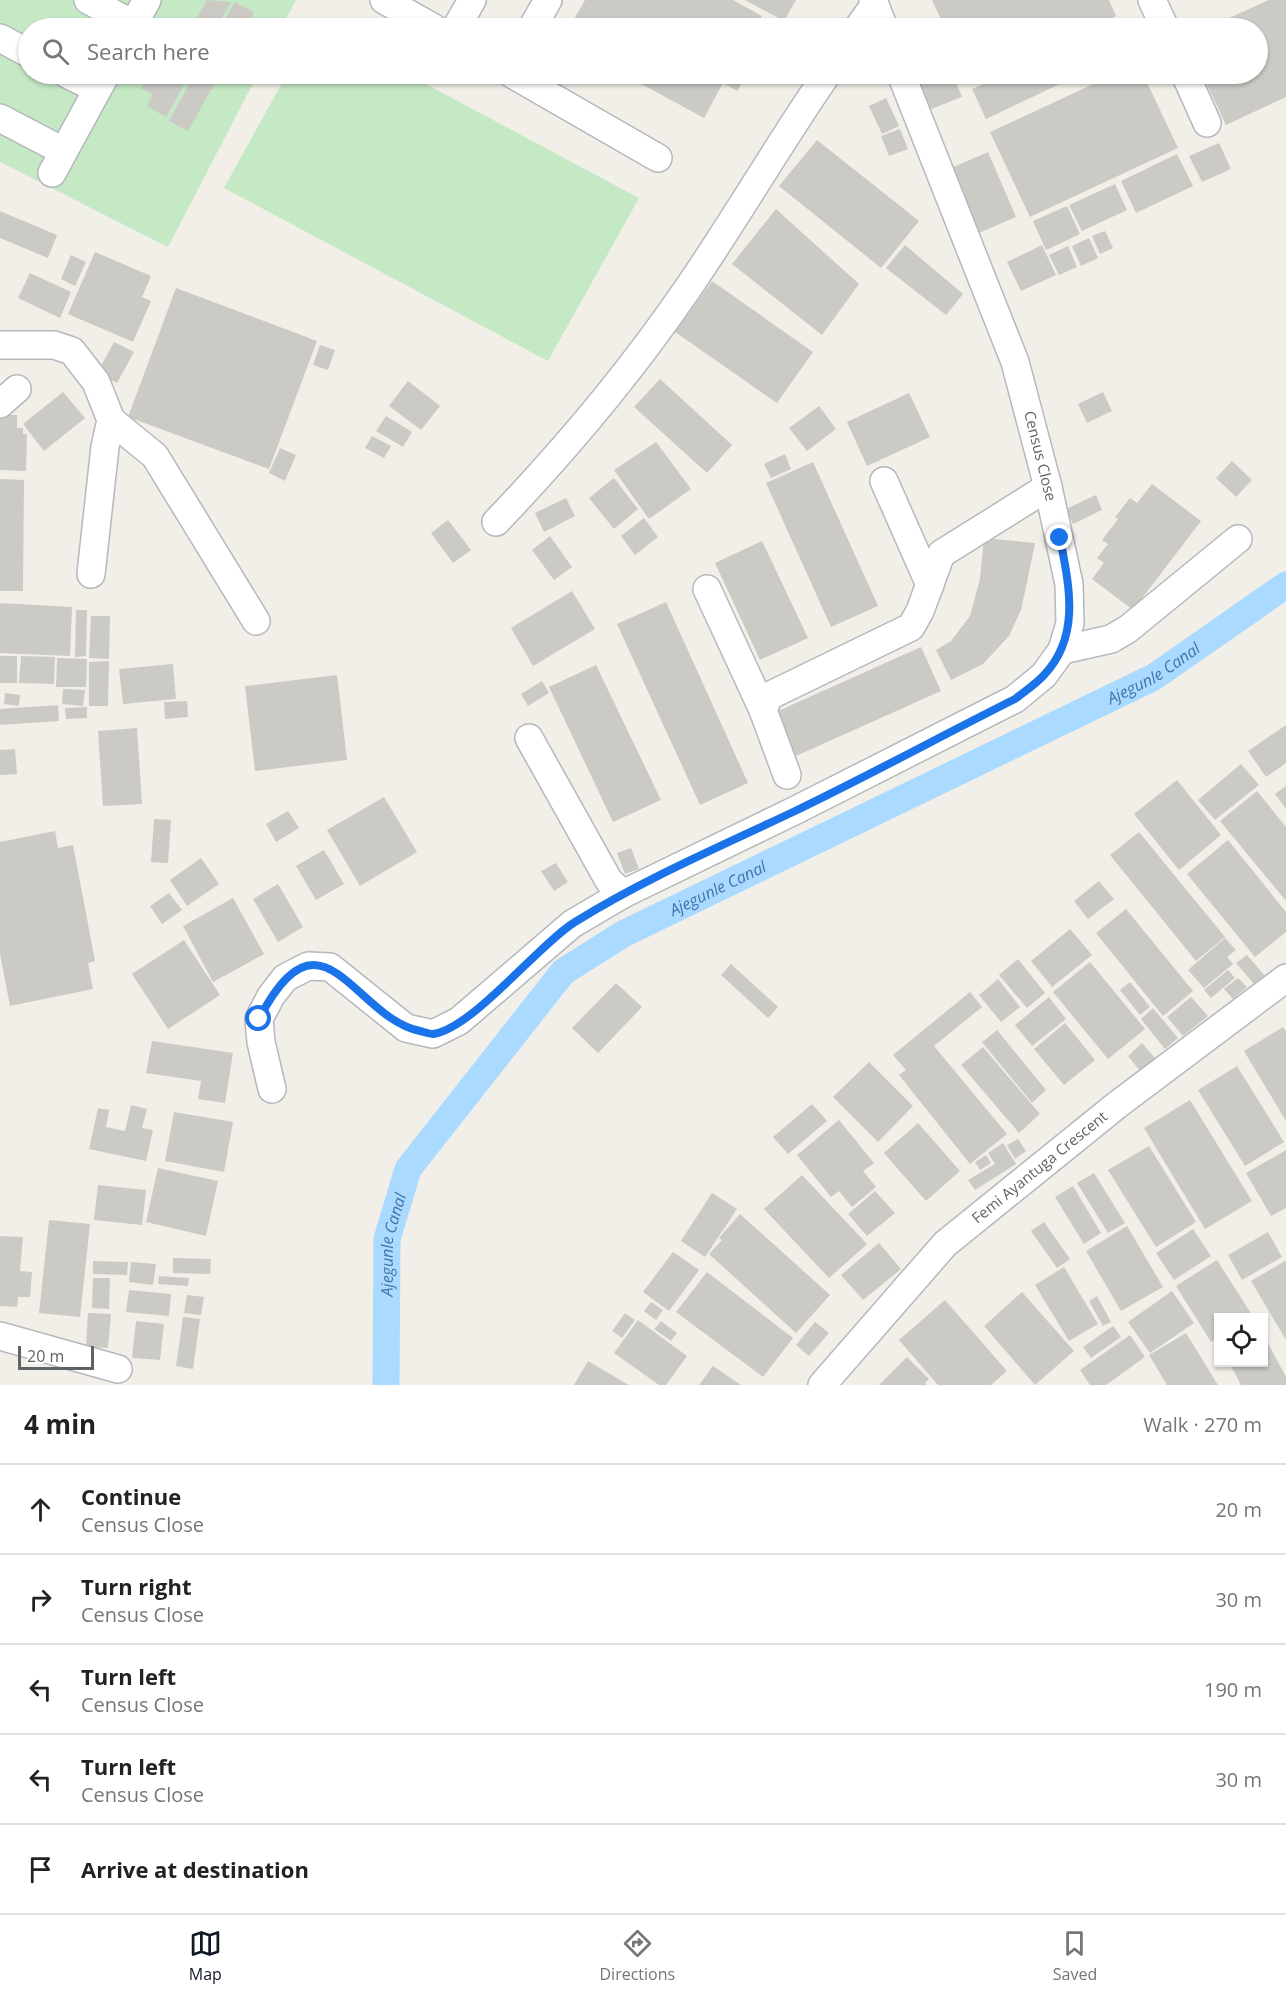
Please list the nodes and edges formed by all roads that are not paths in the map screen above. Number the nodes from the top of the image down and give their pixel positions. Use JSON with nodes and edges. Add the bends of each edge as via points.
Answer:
{"nodes":[{"id":1,"x":88,"y":0,"type":"edge"},
{"id":2,"x":147,"y":0,"type":"edge"},
{"id":3,"x":384,"y":0,"type":"edge"},
{"id":4,"x":472,"y":0,"type":"edge"},
{"id":5,"x":548,"y":0,"type":"edge"},
{"id":6,"x":1152,"y":0,"type":"edge"},
{"id":7,"x":118,"y":18,"type":"edge"},
{"id":8,"x":137,"y":18,"type":"edge"},
{"id":9,"x":416,"y":18,"type":"edge"},
{"id":10,"x":462,"y":18,"type":"edge"},
{"id":11,"x":538,"y":18,"type":"edge"},
{"id":12,"x":1160,"y":18,"type":"edge"},
{"id":13,"x":0,"y":38,"type":"edge"},
{"id":14,"x":18,"y":48,"type":"edge"},
{"id":15,"x":100,"y":84,"type":"edge"},
{"id":16,"x":529,"y":84,"type":"edge"},
{"id":17,"x":821,"y":84,"type":"edge"},
{"id":18,"x":905,"y":84,"type":"edge"},
{"id":19,"x":1189,"y":84,"type":"edge"},
{"id":20,"x":0,"y":118,"type":"edge"},
{"id":21,"x":1207,"y":123,"type":"dead end"},
{"id":22,"x":658,"y":158,"type":"dead end"},
{"id":23,"x":0,"y":345,"type":"edge"},
{"id":24,"x":111,"y":420,"type":"junction"},
{"id":25,"x":884,"y":481,"type":"dead end"},
{"id":26,"x":1048,"y":487,"type":"junction"},
{"id":27,"x":496,"y":522,"type":"dead end"},
{"id":28,"x":1238,"y":539,"type":"dead end"},
{"id":29,"x":92,"y":574,"type":"dead end"},
{"id":30,"x":930,"y":585,"type":"junction"},
{"id":31,"x":707,"y":589,"type":"dead end"},
{"id":32,"x":256,"y":621,"type":"dead end"},
{"id":33,"x":1062,"y":651,"type":"junction"},
{"id":34,"x":763,"y":710,"type":"junction"},
{"id":35,"x":529,"y":738,"type":"dead end"},
{"id":36,"x":787,"y":775,"type":"dead end"},
{"id":37,"x":623,"y":894,"type":"junction"},
{"id":38,"x":1286,"y":978,"type":"edge"},
{"id":39,"x":272,"y":1089,"type":"dead end"},
{"id":40,"x":0,"y":1336,"type":"edge"},
{"id":41,"x":118,"y":1369,"type":"dead end"},
{"id":42,"x":822,"y":1385,"type":"edge"}],
"edges":[{"from":1,"to":7,"type":"street"},
{"from":2,"to":8,"type":"street"},
{"from":3,"to":9,"type":"street"},
{"from":4,"to":10,"type":"street"},
{"from":5,"to":11,"type":"street"},
{"from":6,"to":12,"type":"street"},
{"from":13,"to":14,"type":"street"},
{"from":15,"to":20,"type":"street","via":[[57,162]]},
{"from":16,"to":22,"type":"street"},
{"from":17,"to":27,"type":"street","via":[[686,291],[615,387],[560,456]]},
{"from":18,"to":26,"type":"street","name":"Census Close","via":[[1011,353]]},
{"from":19,"to":21,"type":"street"},
{"from":23,"to":24,"type":"street","via":[[54,345],[72,351],[96,382]]},
{"from":24,"to":29,"type":"street","via":[[103,459]]},
{"from":24,"to":32,"type":"street","via":[[155,456]]},
{"from":25,"to":30,"type":"street"},
{"from":26,"to":30,"type":"street","via":[[942,554]]},
{"from":26,"to":33,"type":"street","name":"Census Close","via":[[1069,584],[1070,624]]},
{"from":28,"to":33,"type":"street","via":[[1128,629],[1112,639]]},
{"from":30,"to":34,"type":"street","via":[[910,627],[782,688],[769,696]]},
{"from":31,"to":34,"type":"street"},
{"from":33,"to":37,"type":"street","name":"Census Close","via":[[1044,675],[1015,699]]},
{"from":34,"to":36,"type":"street"},
{"from":35,"to":37,"type":"street","via":[[609,881]]},
{"from":37,"to":39,"type":"street","name":"Census Close","via":[[572,924],[459,1021],[433,1034],[405,1028],[330,967],[308,966],[285,978],[259,1019]]},
{"from":38,"to":42,"type":"street","name":"Femi Ayantuga Crescent","via":[[1117,1105],[945,1244]]},
{"from":40,"to":41,"type":"street"}]}
